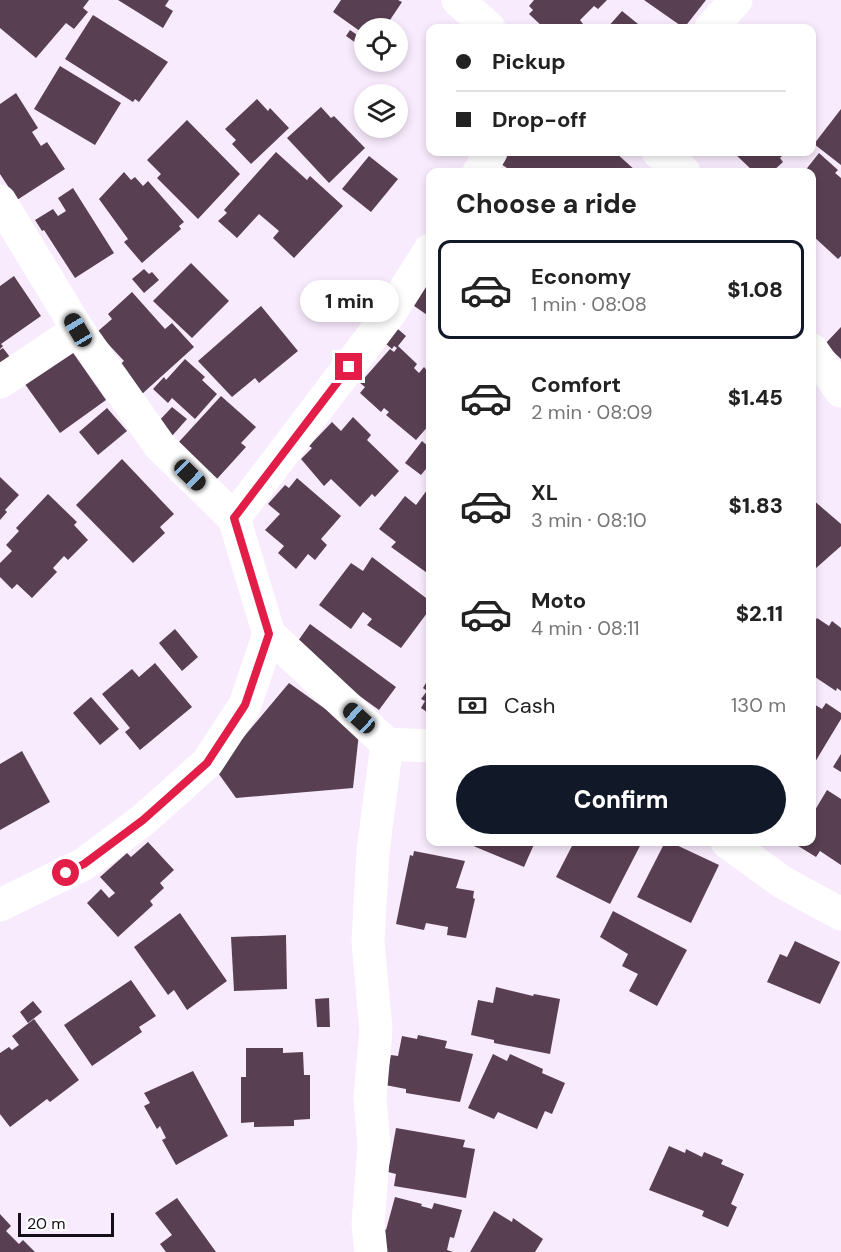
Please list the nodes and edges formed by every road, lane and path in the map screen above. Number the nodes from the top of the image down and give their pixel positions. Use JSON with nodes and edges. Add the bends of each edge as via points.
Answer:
{"nodes":[{"id":1,"x":458,"y":0,"type":"edge"},
{"id":2,"x":736,"y":0,"type":"edge"},
{"id":3,"x":485,"y":24,"type":"edge"},
{"id":4,"x":715,"y":24,"type":"edge"},
{"id":5,"x":663,"y":156,"type":"edge"},
{"id":6,"x":679,"y":168,"type":"edge"},
{"id":7,"x":0,"y":201,"type":"edge"},
{"id":8,"x":426,"y":256,"type":"edge"},
{"id":9,"x":78,"y":330,"type":"junction"},
{"id":10,"x":816,"y":356,"type":"edge"},
{"id":11,"x":0,"y":382,"type":"edge"},
{"id":12,"x":841,"y":391,"type":"edge"},
{"id":13,"x":234,"y":518,"type":"junction"},
{"id":14,"x":269,"y":634,"type":"junction"},
{"id":15,"x":387,"y":744,"type":"junction"},
{"id":16,"x":426,"y":746,"type":"edge"},
{"id":17,"x":732,"y":846,"type":"edge"},
{"id":18,"x":1,"y":902,"type":"edge"},
{"id":19,"x":841,"y":914,"type":"edge"},
{"id":20,"x":370,"y":1252,"type":"edge"}],
"edges":[{"from":1,"to":3,"type":"street"},
{"from":2,"to":4,"type":"street"},
{"from":5,"to":6,"type":"street"},
{"from":7,"to":9,"type":"street"},
{"from":8,"to":13,"type":"street","via":[[392,310]]},
{"from":9,"to":11,"type":"street"},
{"from":9,"to":13,"type":"street","via":[[160,446]]},
{"from":10,"to":12,"type":"street"},
{"from":13,"to":14,"type":"street"},
{"from":14,"to":15,"type":"street"},
{"from":14,"to":18,"type":"street","via":[[245,705],[207,763],[143,820],[84,864]]},
{"from":15,"to":16,"type":"street"},
{"from":15,"to":20,"type":"street","via":[[373,851],[368,942],[376,1030],[370,1096],[374,1146],[368,1224]]},
{"from":17,"to":19,"type":"street","via":[[782,882]]}]}
